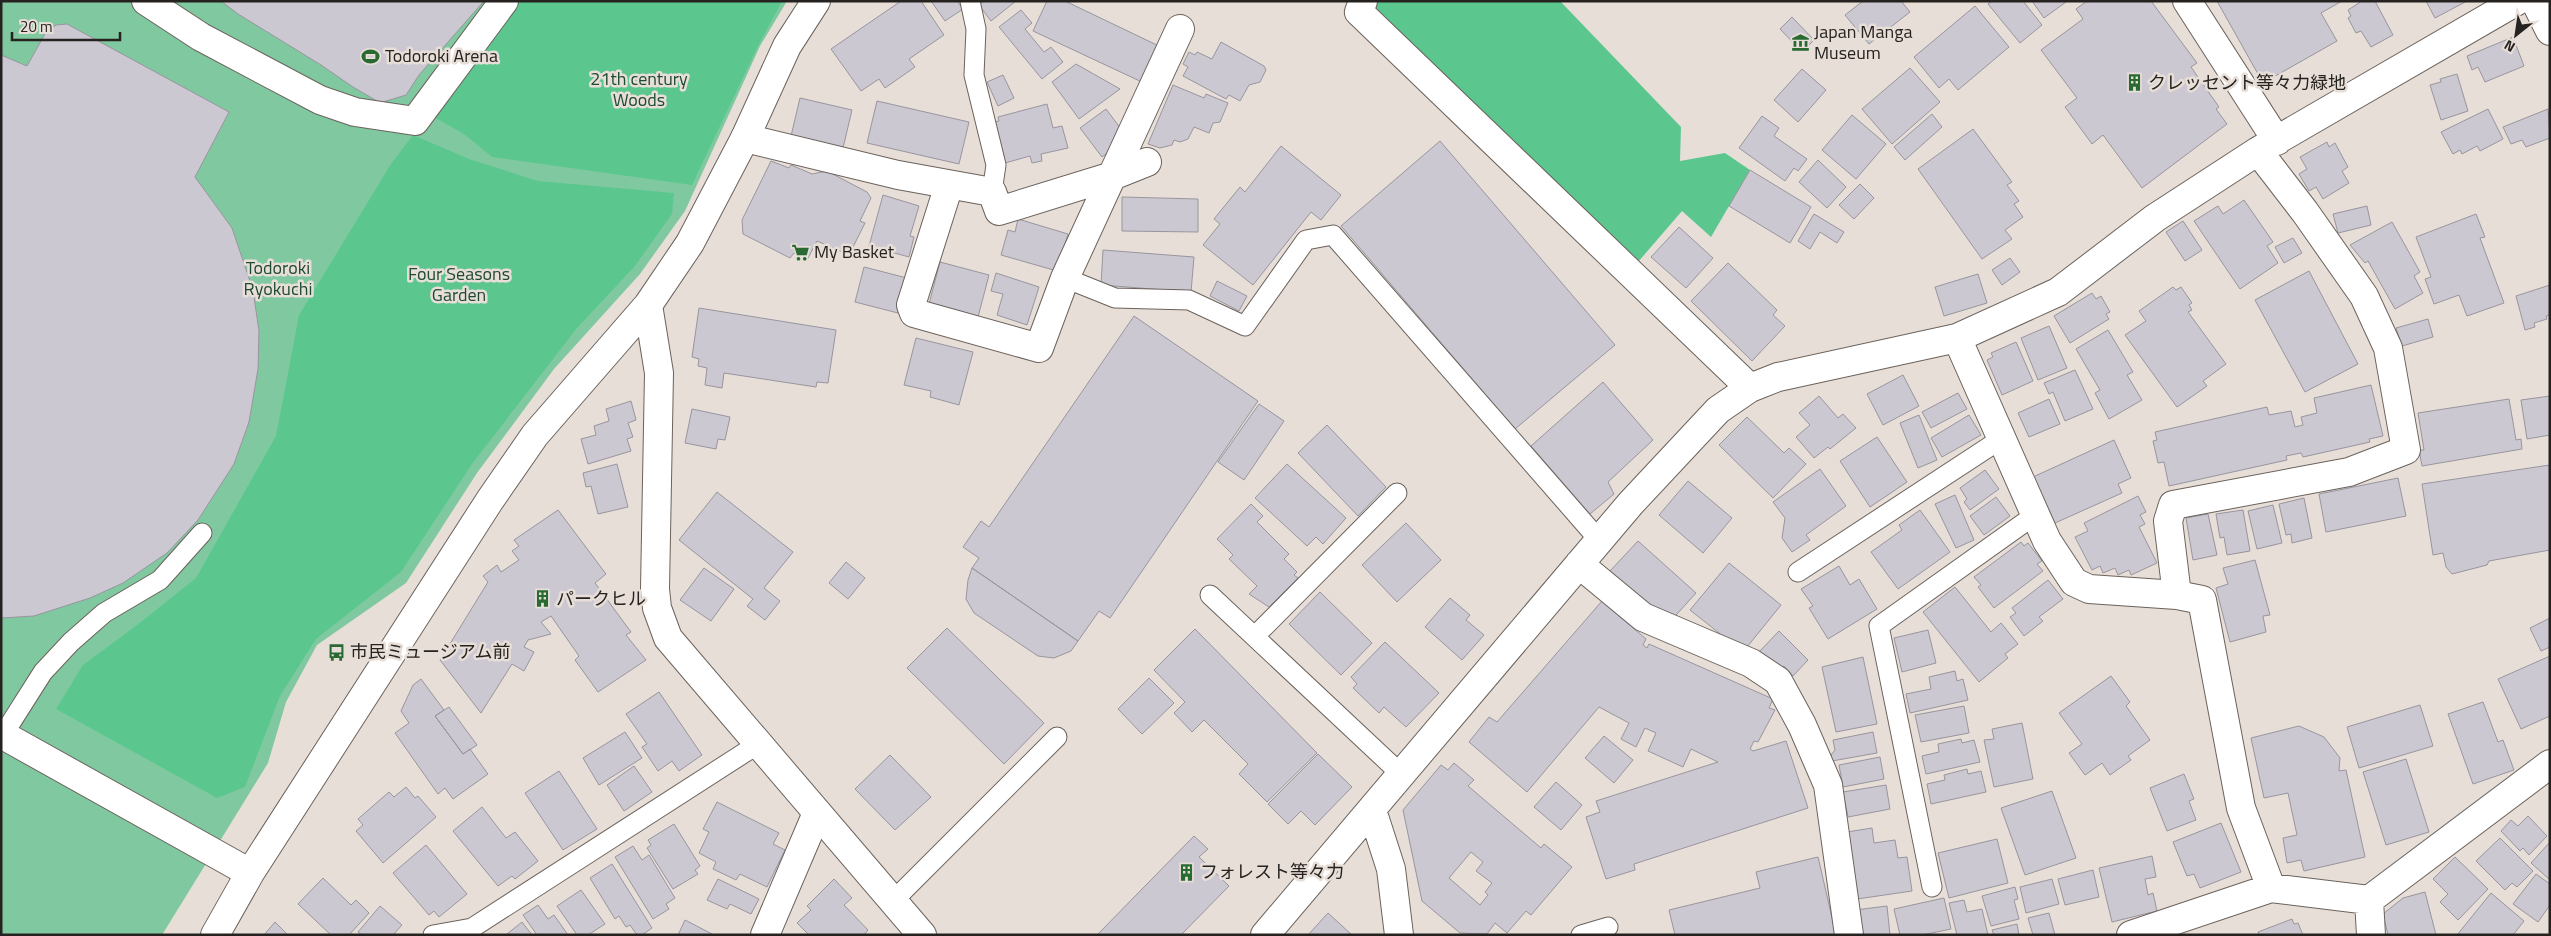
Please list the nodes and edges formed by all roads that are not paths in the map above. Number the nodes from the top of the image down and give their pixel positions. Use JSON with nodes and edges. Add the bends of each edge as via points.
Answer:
{"nodes":[{"id":1,"x":146,"y":1,"type":"edge"},
{"id":2,"x":504,"y":1,"type":"edge"},
{"id":3,"x":816,"y":1,"type":"edge"},
{"id":4,"x":970,"y":1,"type":"edge"},
{"id":5,"x":1363,"y":1,"type":"edge"},
{"id":6,"x":2187,"y":1,"type":"edge"},
{"id":7,"x":2518,"y":1,"type":"edge"},
{"id":8,"x":2535,"y":1,"type":"edge"},
{"id":9,"x":1180,"y":29,"type":"dead end"},
{"id":10,"x":2550,"y":30,"type":"edge"},
{"id":11,"x":745,"y":138,"type":"junction"},
{"id":12,"x":2267,"y":146,"type":"junction"},
{"id":13,"x":1147,"y":162,"type":"dead end"},
{"id":14,"x":1112,"y":176,"type":"junction"},
{"id":15,"x":950,"y":185,"type":"junction"},
{"id":16,"x":992,"y":192,"type":"junction"},
{"id":17,"x":1065,"y":278,"type":"junction"},
{"id":18,"x":648,"y":305,"type":"junction"},
{"id":19,"x":1957,"y":338,"type":"junction"},
{"id":20,"x":1750,"y":388,"type":"junction"},
{"id":21,"x":2001,"y":439,"type":"junction"},
{"id":22,"x":1397,"y":493,"type":"dead end"},
{"id":23,"x":2035,"y":514,"type":"junction"},
{"id":24,"x":202,"y":533,"type":"dead end"},
{"id":25,"x":1599,"y":540,"type":"junction"},
{"id":26,"x":1579,"y":564,"type":"junction"},
{"id":27,"x":1798,"y":572,"type":"dead end"},
{"id":28,"x":1210,"y":594,"type":"dead end"},
{"id":29,"x":2177,"y":596,"type":"junction"},
{"id":30,"x":1255,"y":636,"type":"junction"},
{"id":31,"x":2,"y":735,"type":"edge"},
{"id":32,"x":1057,"y":737,"type":"dead end"},
{"id":33,"x":758,"y":744,"type":"junction"},
{"id":34,"x":2550,"y":764,"type":"edge"},
{"id":35,"x":1402,"y":775,"type":"junction"},
{"id":36,"x":1372,"y":810,"type":"junction"},
{"id":37,"x":817,"y":813,"type":"junction"},
{"id":38,"x":250,"y":873,"type":"junction"},
{"id":39,"x":1932,"y":887,"type":"dead end"},
{"id":40,"x":2271,"y":888,"type":"junction"},
{"id":41,"x":2369,"y":900,"type":"junction"},
{"id":42,"x":894,"y":901,"type":"junction"},
{"id":43,"x":1608,"y":927,"type":"dead end"},
{"id":44,"x":215,"y":935,"type":"edge"},
{"id":45,"x":433,"y":935,"type":"edge"},
{"id":46,"x":765,"y":935,"type":"edge"},
{"id":47,"x":922,"y":935,"type":"edge"},
{"id":48,"x":1265,"y":935,"type":"edge"},
{"id":49,"x":1399,"y":935,"type":"edge"},
{"id":50,"x":1581,"y":935,"type":"edge"},
{"id":51,"x":1849,"y":935,"type":"edge"},
{"id":52,"x":2131,"y":935,"type":"edge"},
{"id":53,"x":2371,"y":935,"type":"edge"}],
"edges":[{"from":1,"to":2,"type":"main road","via":[[201,37],[320,100],[355,112],[415,121]]},
{"from":3,"to":11,"type":"main road","via":[[787,46]]},
{"from":4,"to":16,"type":"lane","via":[[976,29],[974,75],[996,165]]},
{"from":5,"to":20,"type":"main road","via":[[1359,12]]},
{"from":6,"to":12,"type":"main road"},
{"from":7,"to":12,"type":"main road"},
{"from":8,"to":10,"type":"main road"},
{"from":9,"to":14,"type":"main road"},
{"from":11,"to":15,"type":"main road","via":[[898,176]]},
{"from":11,"to":18,"type":"main road","via":[[690,243]]},
{"from":12,"to":19,"type":"main road","via":[[2154,218],[2058,292]]},
{"from":12,"to":29,"type":"main road","via":[[2305,212],[2364,296],[2388,348],[2406,450],[2349,472],[2172,505],[2168,521]]},
{"from":13,"to":14,"type":"main road"},
{"from":14,"to":16,"type":"main road","via":[[999,211]]},
{"from":14,"to":17,"type":"main road"},
{"from":15,"to":16,"type":"main road"},
{"from":15,"to":17,"type":"main road","via":[[911,305],[914,313],[1039,348]]},
{"from":17,"to":25,"type":"lane","via":[[1115,298],[1189,300],[1246,326],[1306,240],[1333,235]]},
{"from":18,"to":33,"type":"main road","via":[[659,373],[657,608],[668,638]]},
{"from":18,"to":38,"type":"main road","via":[[529,443]]},
{"from":19,"to":20,"type":"main road","via":[[1778,377]]},
{"from":19,"to":21,"type":"main road"},
{"from":20,"to":25,"type":"main road","via":[[1718,410]]},
{"from":21,"to":23,"type":"main road"},
{"from":21,"to":27,"type":"lane"},
{"from":22,"to":30,"type":"lane"},
{"from":23,"to":29,"type":"main road","via":[[2047,541],[2074,582],[2089,589]]},
{"from":23,"to":39,"type":"lane","via":[[1879,626]]},
{"from":24,"to":31,"type":"lane","via":[[160,580],[104,613],[70,642],[43,672]]},
{"from":25,"to":26,"type":"main road"},
{"from":26,"to":35,"type":"main road"},
{"from":26,"to":51,"type":"main road","via":[[1643,617],[1751,663],[1778,681],[1802,725],[1828,785]]},
{"from":28,"to":30,"type":"lane"},
{"from":29,"to":40,"type":"main road","via":[[2202,600],[2241,808]]},
{"from":30,"to":35,"type":"lane"},
{"from":31,"to":38,"type":"main road"},
{"from":32,"to":42,"type":"lane"},
{"from":33,"to":37,"type":"main road"},
{"from":33,"to":45,"type":"lane","via":[[472,928]]},
{"from":34,"to":41,"type":"main road"},
{"from":35,"to":36,"type":"main road"},
{"from":36,"to":48,"type":"main road"},
{"from":36,"to":49,"type":"main road","via":[[1391,870]]},
{"from":37,"to":42,"type":"main road"},
{"from":37,"to":46,"type":"main road"},
{"from":38,"to":44,"type":"main road"},
{"from":40,"to":41,"type":"main road"},
{"from":40,"to":52,"type":"main road"},
{"from":41,"to":53,"type":"main road"},
{"from":42,"to":47,"type":"main road"},
{"from":43,"to":50,"type":"lane"}]}
